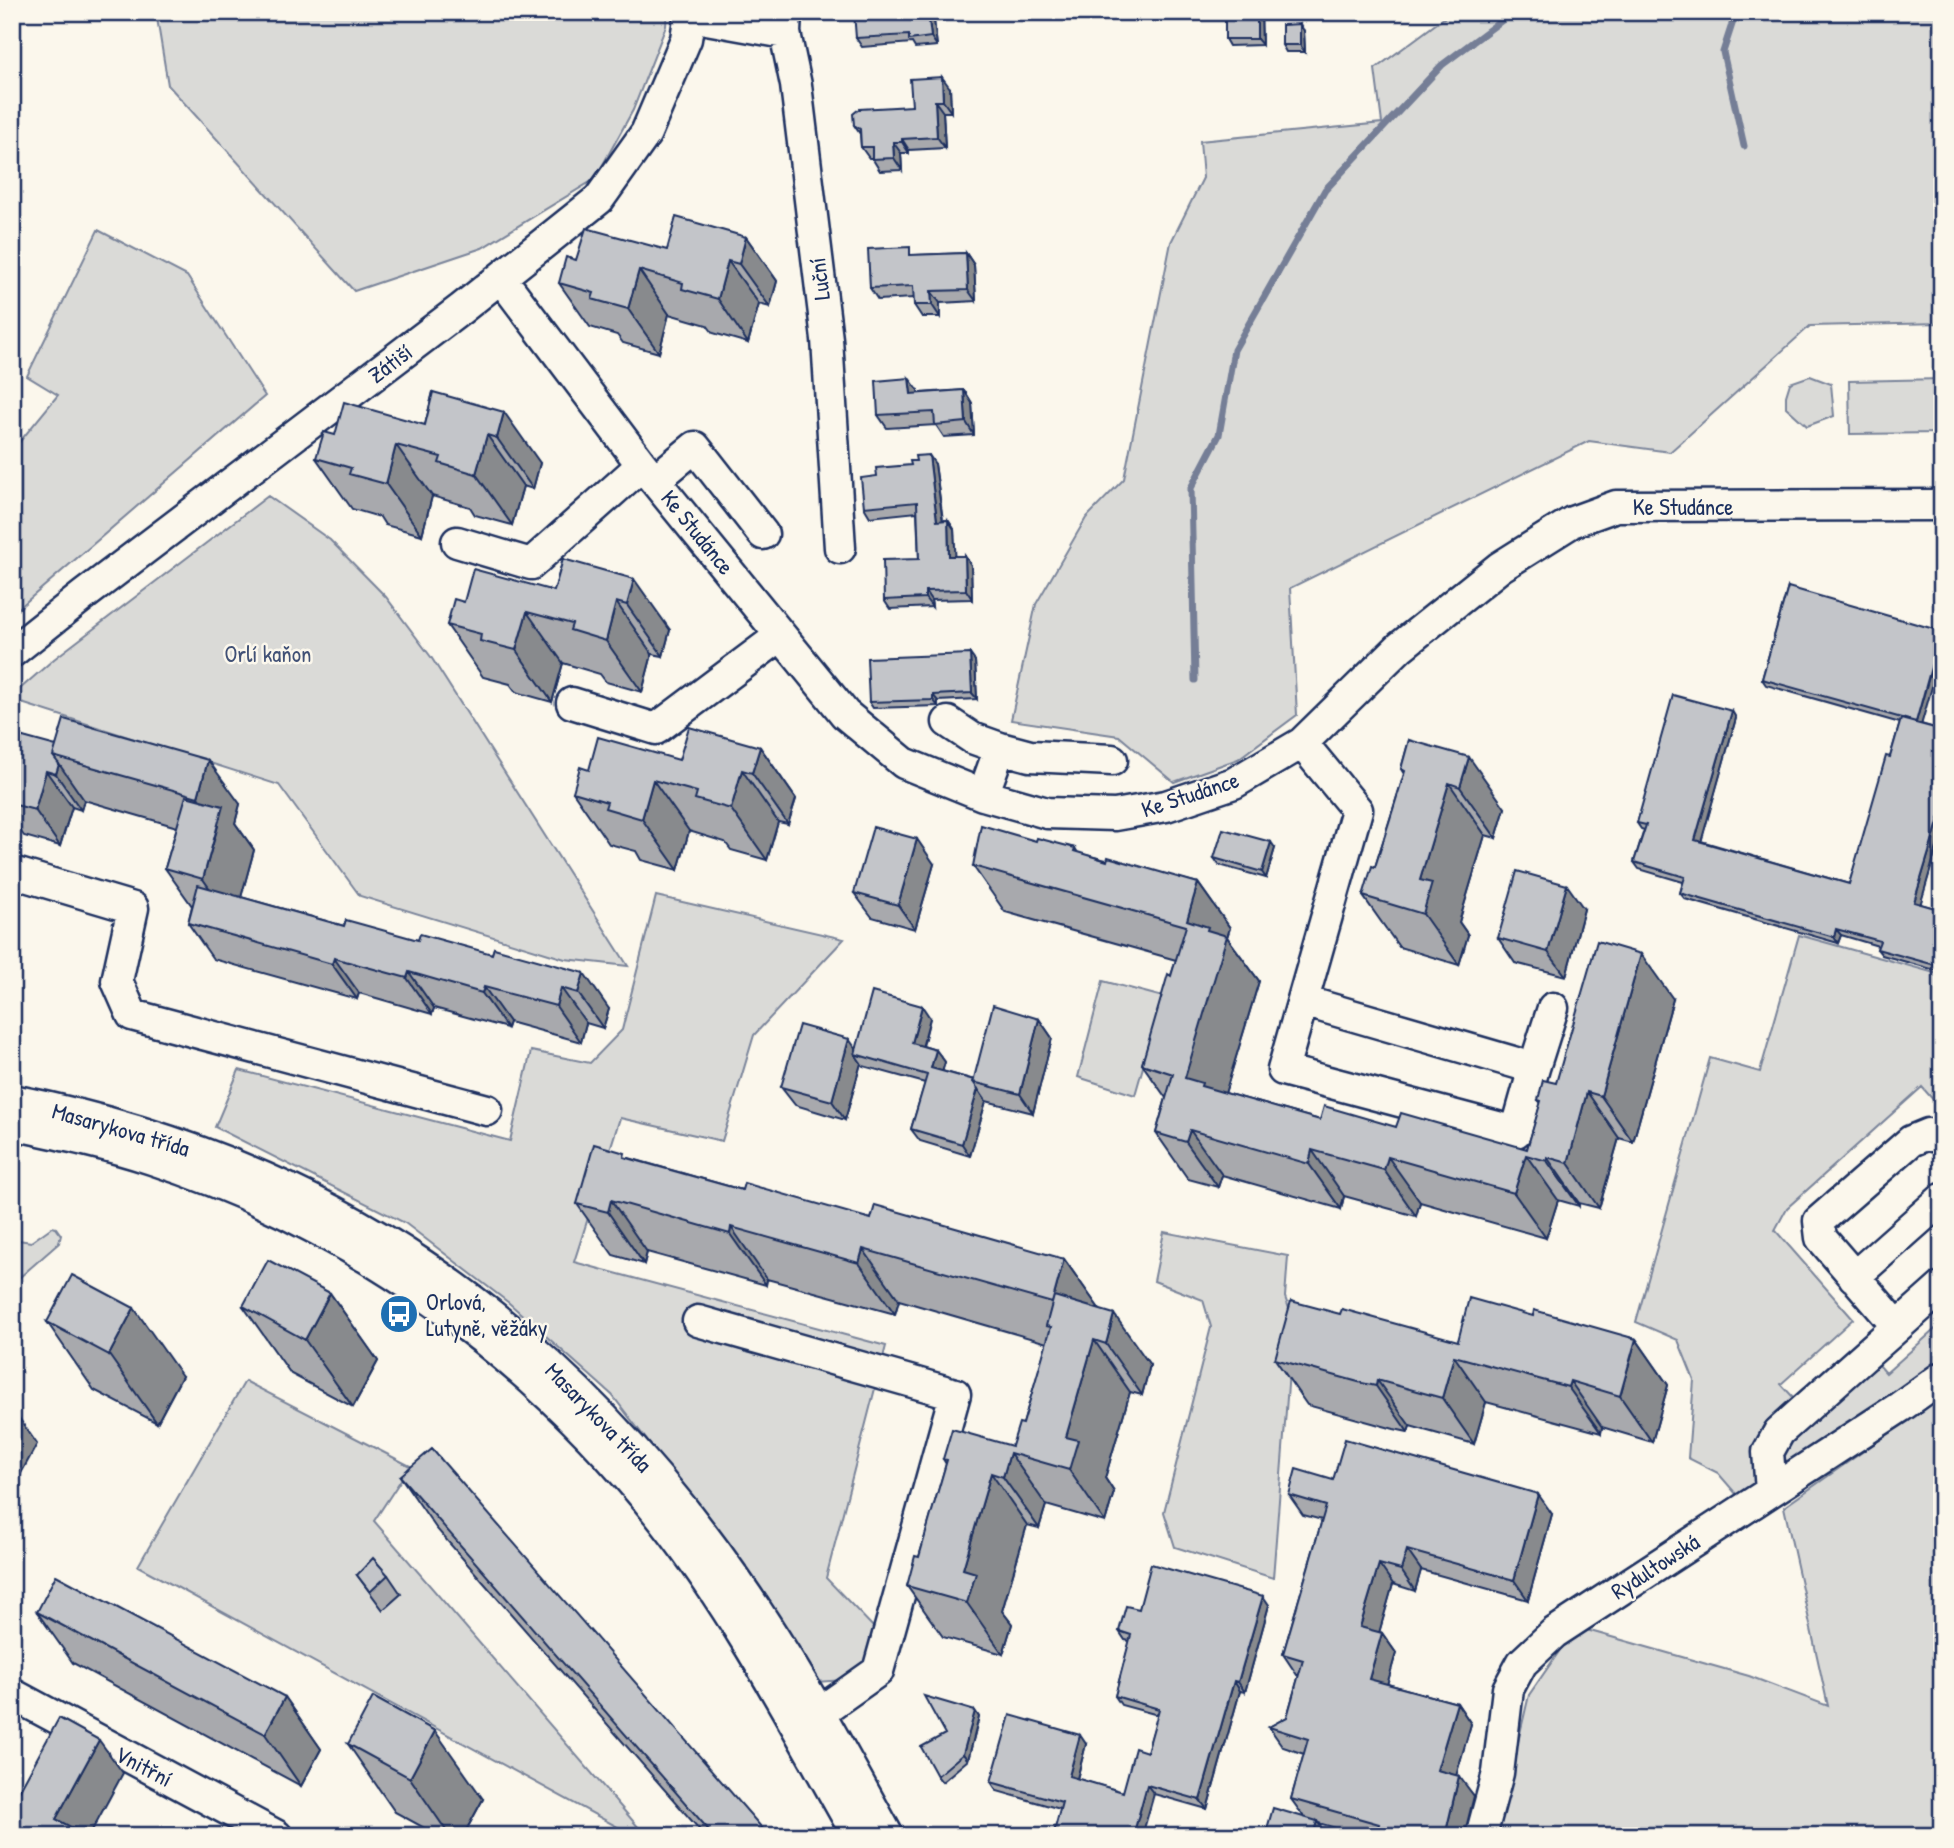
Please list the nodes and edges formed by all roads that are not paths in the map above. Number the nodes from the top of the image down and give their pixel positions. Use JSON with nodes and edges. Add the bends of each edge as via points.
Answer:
{"nodes":[{"id":1,"x":690,"y":14,"type":"edge"},
{"id":2,"x":786,"y":22,"type":"edge"},
{"id":3,"x":500,"y":278,"type":"junction"},
{"id":4,"x":648,"y":472,"type":"junction"},
{"id":5,"x":1942,"y":505,"type":"edge"},
{"id":6,"x":763,"y":534,"type":"dead end"},
{"id":7,"x":457,"y":542,"type":"dead end"},
{"id":8,"x":839,"y":548,"type":"dead end"},
{"id":9,"x":780,"y":636,"type":"junction"},
{"id":10,"x":12,"y":652,"type":"edge"},
{"id":11,"x":572,"y":703,"type":"dead end"},
{"id":12,"x":948,"y":722,"type":"dead end"},
{"id":13,"x":1302,"y":743,"type":"junction"},
{"id":14,"x":1000,"y":748,"type":"junction"},
{"id":15,"x":1112,"y":760,"type":"dead end"},
{"id":16,"x":983,"y":795,"type":"junction"},
{"id":17,"x":12,"y":872,"type":"edge"},
{"id":18,"x":1303,"y":1001,"type":"junction"},
{"id":19,"x":1553,"y":1008,"type":"dead end"},
{"id":20,"x":1534,"y":1068,"type":"junction"},
{"id":21,"x":12,"y":1100,"type":"edge"},
{"id":22,"x":486,"y":1110,"type":"dead end"},
{"id":23,"x":12,"y":1124,"type":"edge"},
{"id":24,"x":1942,"y":1139,"type":"edge"},
{"id":25,"x":1942,"y":1199,"type":"edge"},
{"id":26,"x":1854,"y":1277,"type":"junction"},
{"id":27,"x":1942,"y":1287,"type":"edge"},
{"id":28,"x":698,"y":1321,"type":"dead end"},
{"id":29,"x":1897,"y":1326,"type":"junction"},
{"id":30,"x":1942,"y":1377,"type":"edge"},
{"id":31,"x":1772,"y":1490,"type":"junction"},
{"id":32,"x":12,"y":1694,"type":"edge"},
{"id":33,"x":808,"y":1721,"type":"junction"},
{"id":34,"x":277,"y":1836,"type":"edge"},
{"id":35,"x":858,"y":1836,"type":"edge"},
{"id":36,"x":888,"y":1836,"type":"edge"},
{"id":37,"x":1481,"y":1836,"type":"edge"}],
"edges":[{"from":1,"to":2,"type":"street"},
{"from":1,"to":3,"type":"street","name":"Zátiší","via":[[686,38],[646,133],[599,199]]},
{"from":2,"to":8,"type":"street","name":"Luční","via":[[827,339]]},
{"from":3,"to":4,"type":"street","name":"Ke Studánce"},
{"from":3,"to":10,"type":"street","name":"Zátiší"},
{"from":4,"to":6,"type":"street","via":[[695,447]]},
{"from":4,"to":7,"type":"street","via":[[531,564]]},
{"from":4,"to":9,"type":"street","name":"Ke Studánce"},
{"from":5,"to":13,"type":"street","name":"Ke Studánce","via":[[1616,506],[1572,522],[1500,567],[1400,647]]},
{"from":9,"to":11,"type":"street","via":[[656,729]]},
{"from":9,"to":16,"type":"street","name":"Ke Studánce","via":[[845,714],[904,763]]},
{"from":12,"to":14,"type":"street","via":[[972,738]]},
{"from":13,"to":16,"type":"street","name":"Ke Studánce","via":[[1234,783],[1140,811],[1047,813]]},
{"from":13,"to":18,"type":"street","via":[[1357,810]]},
{"from":14,"to":15,"type":"street","via":[[1030,756]]},
{"from":14,"to":16,"type":"street"},
{"from":17,"to":22,"type":"street","via":[[133,908],[117,981],[132,1015]]},
{"from":18,"to":20,"type":"street"},
{"from":18,"to":20,"type":"street","via":[[1283,1070],[1516,1132]]},
{"from":19,"to":20,"type":"street"},
{"from":21,"to":33,"type":"street","name":"Masarykova třída","via":[[134,1129],[260,1175],[383,1238],[460,1289],[559,1373],[636,1453],[692,1521],[737,1581]]},
{"from":23,"to":33,"type":"street","name":"Masarykova třída","via":[[152,1158],[232,1189],[324,1233],[426,1294],[536,1383],[632,1483]]},
{"from":24,"to":26,"type":"street","via":[[1928,1134],[1911,1141],[1819,1221],[1821,1238]]},
{"from":25,"to":26,"type":"street"},
{"from":26,"to":29,"type":"street"},
{"from":27,"to":29,"type":"street"},
{"from":28,"to":33,"type":"street","via":[[955,1394],[878,1671]]},
{"from":29,"to":31,"type":"street","via":[[1779,1432],[1768,1452]]},
{"from":30,"to":31,"type":"street","name":"Rydultowská"},
{"from":31,"to":37,"type":"street","name":"Rydultowská","via":[[1554,1633],[1522,1663],[1508,1689],[1498,1773]]},
{"from":32,"to":34,"type":"street","name":"Vnitřní"},
{"from":33,"to":35,"type":"street","name":"Masarykova třída"},
{"from":33,"to":36,"type":"street","name":"Masarykova třída"}]}
